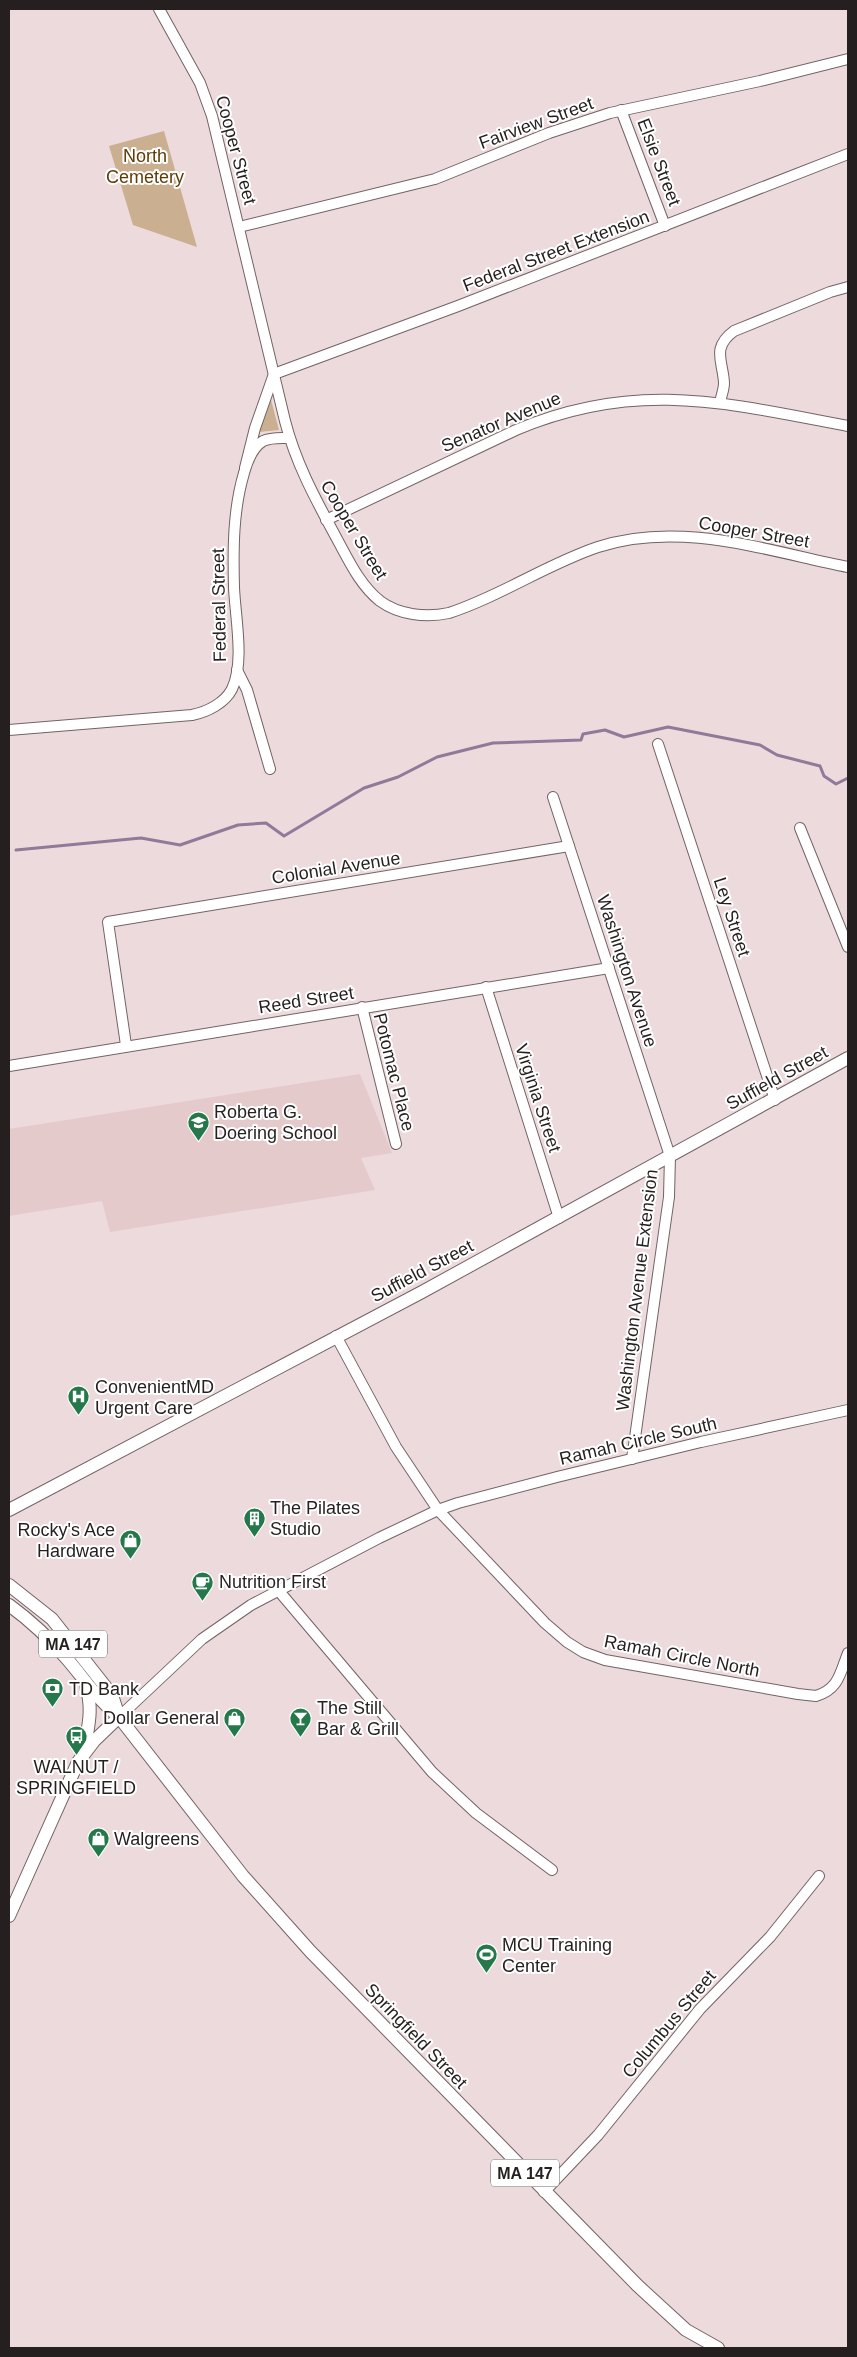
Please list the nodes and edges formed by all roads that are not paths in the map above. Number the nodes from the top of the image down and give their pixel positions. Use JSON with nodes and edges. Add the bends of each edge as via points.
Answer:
{"nodes":[{"id":1,"x":159,"y":9,"type":"edge"},
{"id":2,"x":848,"y":59,"type":"edge"},
{"id":3,"x":621,"y":110,"type":"junction"},
{"id":4,"x":848,"y":154,"type":"edge"},
{"id":5,"x":665,"y":226,"type":"junction"},
{"id":6,"x":239,"y":227,"type":"junction"},
{"id":7,"x":848,"y":287,"type":"edge"},
{"id":8,"x":274,"y":374,"type":"junction"},
{"id":9,"x":720,"y":403,"type":"junction"},
{"id":10,"x":848,"y":426,"type":"edge"},
{"id":11,"x":289,"y":438,"type":"junction"},
{"id":12,"x":246,"y":468,"type":"junction"},
{"id":13,"x":326,"y":520,"type":"junction"},
{"id":14,"x":848,"y":567,"type":"edge"},
{"id":15,"x":237,"y":670,"type":"junction"},
{"id":16,"x":9,"y":730,"type":"edge"},
{"id":17,"x":658,"y":744,"type":"dead end"},
{"id":18,"x":270,"y":769,"type":"dead end"},
{"id":19,"x":553,"y":796,"type":"dead end"},
{"id":20,"x":800,"y":828,"type":"dead end"},
{"id":21,"x":569,"y":846,"type":"junction"},
{"id":22,"x":848,"y":947,"type":"edge"},
{"id":23,"x":609,"y":968,"type":"junction"},
{"id":24,"x":486,"y":988,"type":"junction"},
{"id":25,"x":362,"y":1007,"type":"junction"},
{"id":26,"x":126,"y":1045,"type":"junction"},
{"id":27,"x":848,"y":1058,"type":"edge"},
{"id":28,"x":9,"y":1066,"type":"edge"},
{"id":29,"x":774,"y":1100,"type":"junction"},
{"id":30,"x":396,"y":1144,"type":"dead end"},
{"id":31,"x":670,"y":1156,"type":"junction"},
{"id":32,"x":558,"y":1218,"type":"junction"},
{"id":33,"x":336,"y":1336,"type":"junction"},
{"id":34,"x":848,"y":1410,"type":"edge"},
{"id":35,"x":632,"y":1459,"type":"junction"},
{"id":36,"x":9,"y":1510,"type":"edge"},
{"id":37,"x":438,"y":1510,"type":"junction"},
{"id":38,"x":9,"y":1585,"type":"edge"},
{"id":39,"x":278,"y":1590,"type":"junction"},
{"id":40,"x":9,"y":1605,"type":"edge"},
{"id":41,"x":848,"y":1653,"type":"edge"},
{"id":42,"x":84,"y":1681,"type":"junction"},
{"id":43,"x":119,"y":1717,"type":"junction"},
{"id":44,"x":84,"y":1753,"type":"junction"},
{"id":45,"x":552,"y":1870,"type":"dead end"},
{"id":46,"x":819,"y":1876,"type":"dead end"},
{"id":47,"x":9,"y":1916,"type":"edge"},
{"id":48,"x":544,"y":2192,"type":"junction"},
{"id":49,"x":718,"y":2348,"type":"edge"}],
"edges":[{"from":1,"to":6,"type":"street","name":"Cooper Street","via":[[206,99]]},
{"from":2,"to":3,"type":"street","name":"Fairview Street","via":[[760,82]]},
{"from":3,"to":5,"type":"street","name":"Elsie Street"},
{"from":3,"to":6,"type":"street","name":"Fairview Street","via":[[557,130],[423,183]]},
{"from":4,"to":5,"type":"street","name":"Federal Street Extension"},
{"from":5,"to":8,"type":"street","name":"Federal Street Extension"},
{"from":6,"to":8,"type":"street","name":"Cooper Street"},
{"from":7,"to":9,"type":"street","via":[[731,332],[719,354],[724,384]]},
{"from":8,"to":11,"type":"street","name":"Cooper Street"},
{"from":8,"to":12,"type":"street","name":"Federal Street","via":[[254,428]]},
{"from":9,"to":10,"type":"street","name":"Senator Avenue"},
{"from":9,"to":13,"type":"street","name":"Senator Avenue","via":[[639,399],[561,413],[500,437]]},
{"from":11,"to":12,"type":"street","name":"Federal Street","via":[[262,441]]},
{"from":11,"to":13,"type":"street","name":"Cooper Street"},
{"from":12,"to":15,"type":"street","name":"Federal Street","via":[[234,533]]},
{"from":13,"to":14,"type":"street","name":"Cooper Street","via":[[371,592],[391,607],[419,615],[458,610],[588,550],[643,537],[709,539]]},
{"from":15,"to":16,"type":"street","name":"Federal Street","via":[[233,687],[227,695],[201,713]]},
{"from":15,"to":18,"type":"street","via":[[247,690]]},
{"from":17,"to":29,"type":"street","name":"Ley Street"},
{"from":19,"to":21,"type":"street","name":"Washington Avenue"},
{"from":20,"to":22,"type":"street"},
{"from":21,"to":23,"type":"street","name":"Washington Avenue"},
{"from":21,"to":26,"type":"street","name":"Colonial Avenue","via":[[108,922]]},
{"from":23,"to":24,"type":"street","name":"Reed Street"},
{"from":23,"to":31,"type":"street","name":"Washington Avenue"},
{"from":24,"to":25,"type":"street","name":"Reed Street"},
{"from":24,"to":32,"type":"street","name":"Virginia Street"},
{"from":25,"to":26,"type":"street","name":"Reed Street"},
{"from":25,"to":30,"type":"street","name":"Potomac Place"},
{"from":26,"to":28,"type":"street","name":"Reed Street"},
{"from":27,"to":29,"type":"main road","name":"Suffield Street"},
{"from":29,"to":31,"type":"main road","name":"Suffield Street"},
{"from":31,"to":32,"type":"main road","name":"Suffield Street"},
{"from":31,"to":35,"type":"street","name":"Washington Avenue Extension","via":[[669,1197]]},
{"from":32,"to":33,"type":"main road","name":"Suffield Street"},
{"from":33,"to":36,"type":"main road","name":"Suffield Street"},
{"from":33,"to":37,"type":"street","name":"Ramah Circle North","via":[[396,1447]]},
{"from":34,"to":35,"type":"street","name":"Ramah Circle South"},
{"from":35,"to":37,"type":"street","name":"Ramah Circle South","via":[[458,1502]]},
{"from":37,"to":39,"type":"street","name":"Ramah Circle South"},
{"from":37,"to":41,"type":"street","name":"Ramah Circle North","via":[[545,1623],[583,1652],[604,1660],[816,1696],[828,1692],[837,1682]]},
{"from":38,"to":43,"type":"main road","name":"Springfield Street","number":"MA 147","via":[[52,1619],[112,1695]]},
{"from":39,"to":43,"type":"street","name":"Ramah Circle South","via":[[202,1639]]},
{"from":39,"to":45,"type":"street","via":[[432,1772],[476,1813]]},
{"from":40,"to":42,"type":"main road","name":"Springfield Street","number":"MA 147","via":[[34,1622]]},
{"from":42,"to":43,"type":"main road","name":"Springfield Street","number":"MA 147"},
{"from":42,"to":44,"type":"main road","via":[[91,1704]]},
{"from":43,"to":44,"type":"main road"},
{"from":43,"to":48,"type":"main road","name":"Springfield Street","number":"MA 147","via":[[231,1862],[284,1924]]},
{"from":44,"to":47,"type":"main road"},
{"from":46,"to":48,"type":"street","name":"Columbus Street","via":[[770,1937],[700,2009],[598,2135]]},
{"from":48,"to":49,"type":"main road","name":"Springfield Street","number":"MA 147","via":[[669,2316]]}]}
